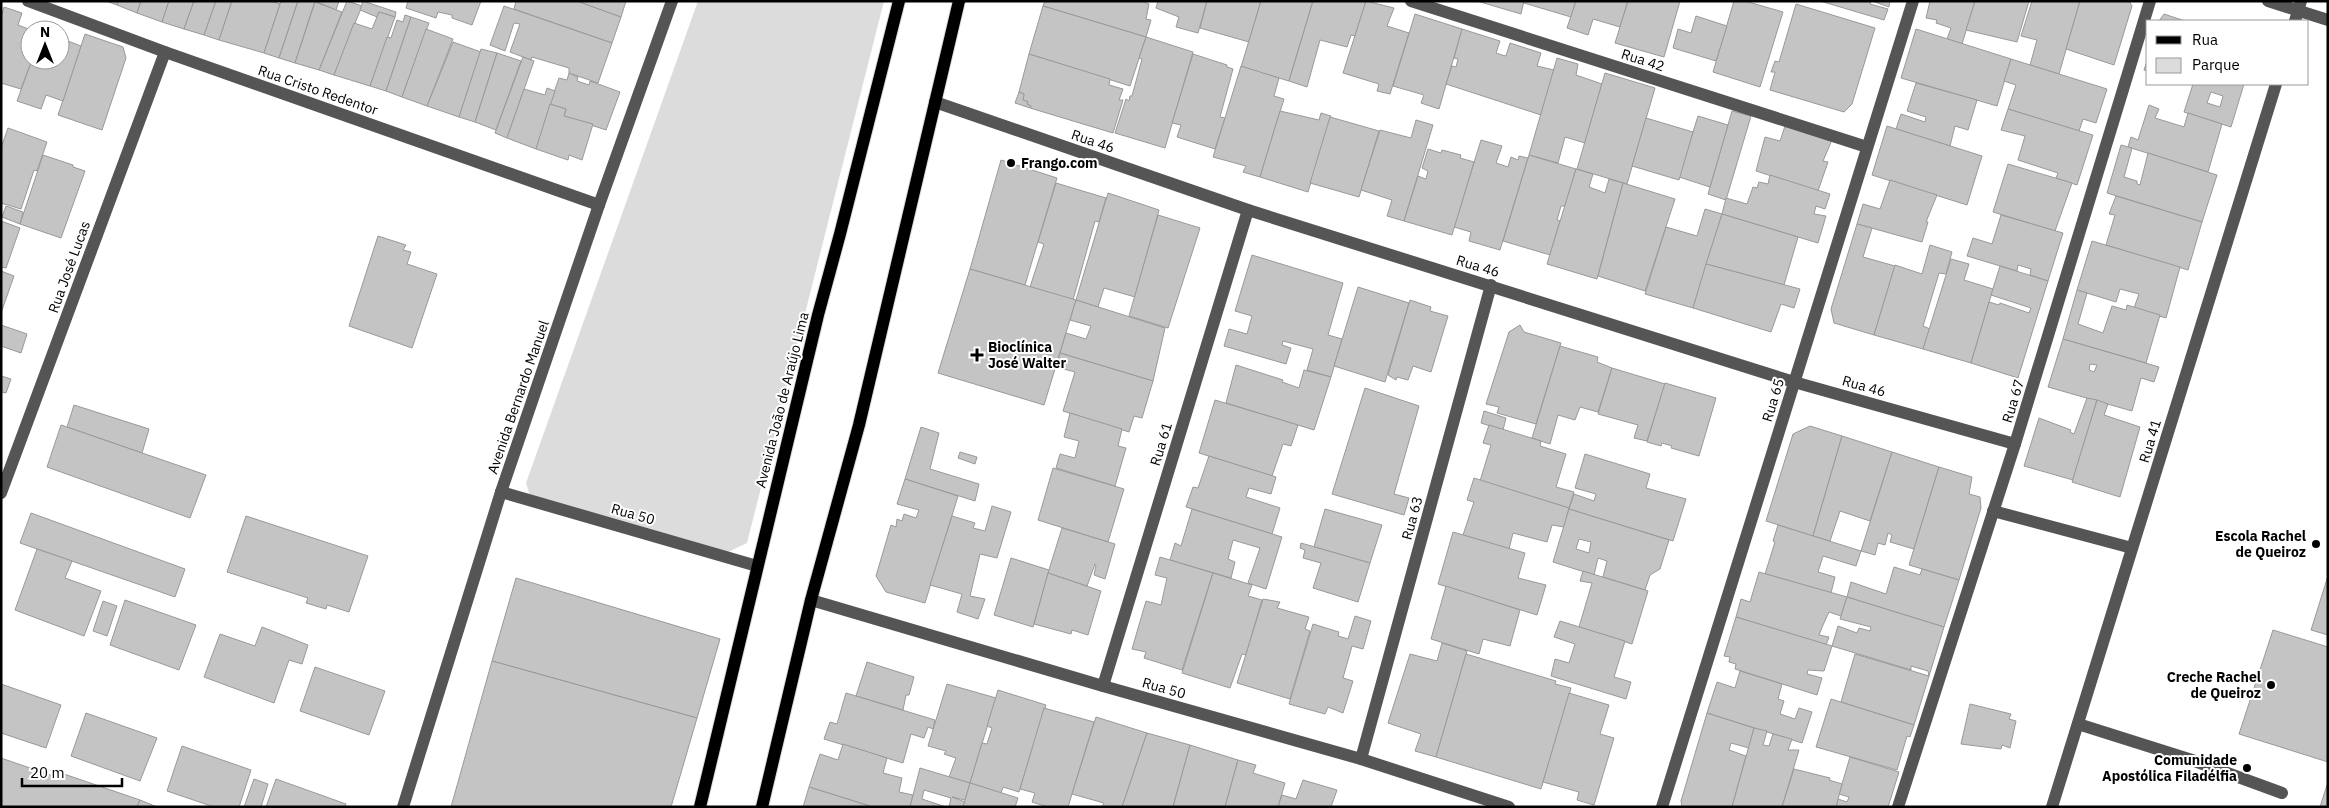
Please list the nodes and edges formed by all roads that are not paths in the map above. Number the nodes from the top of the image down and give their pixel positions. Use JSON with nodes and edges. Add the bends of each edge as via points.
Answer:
{"nodes":[{"id":1,"x":28,"y":1,"type":"edge"},
{"id":2,"x":672,"y":1,"type":"edge"},
{"id":3,"x":898,"y":1,"type":"edge"},
{"id":4,"x":959,"y":1,"type":"edge"},
{"id":5,"x":1411,"y":1,"type":"edge"},
{"id":6,"x":1913,"y":1,"type":"edge"},
{"id":7,"x":2150,"y":1,"type":"edge"},
{"id":8,"x":2268,"y":1,"type":"edge"},
{"id":9,"x":2298,"y":11,"type":"edge"},
{"id":10,"x":2328,"y":20,"type":"edge"},
{"id":11,"x":165,"y":52,"type":"junction"},
{"id":12,"x":2276,"y":85,"type":"edge"},
{"id":13,"x":936,"y":102,"type":"junction"},
{"id":14,"x":1867,"y":147,"type":"junction"},
{"id":15,"x":599,"y":205,"type":"junction"},
{"id":16,"x":1248,"y":210,"type":"junction"},
{"id":17,"x":1491,"y":285,"type":"junction"},
{"id":18,"x":1794,"y":382,"type":"junction"},
{"id":19,"x":2015,"y":444,"type":"junction"},
{"id":20,"x":501,"y":492,"type":"junction"},
{"id":21,"x":1,"y":493,"type":"edge"},
{"id":22,"x":1993,"y":511,"type":"junction"},
{"id":23,"x":2132,"y":548,"type":"junction"},
{"id":24,"x":757,"y":566,"type":"junction"},
{"id":25,"x":811,"y":600,"type":"junction"},
{"id":26,"x":1102,"y":686,"type":"junction"},
{"id":27,"x":2078,"y":724,"type":"junction"},
{"id":28,"x":1361,"y":759,"type":"junction"},
{"id":29,"x":2282,"y":793,"type":"dead end"},
{"id":30,"x":403,"y":807,"type":"edge"},
{"id":31,"x":700,"y":807,"type":"edge"},
{"id":32,"x":762,"y":807,"type":"edge"},
{"id":33,"x":1509,"y":807,"type":"edge"},
{"id":34,"x":1662,"y":807,"type":"edge"},
{"id":35,"x":1898,"y":807,"type":"edge"},
{"id":36,"x":2052,"y":807,"type":"edge"}],
"edges":[{"from":1,"to":11,"type":"street","name":"Rua Cristo Redentor"},
{"from":2,"to":15,"type":"street","name":"Avenida Bernardo Manuel"},
{"from":3,"to":24,"type":"main road","name":"Avenida João de Araújo Lima"},
{"from":4,"to":13,"type":"main road"},
{"from":5,"to":14,"type":"street","name":"Rua 42"},
{"from":6,"to":14,"type":"street","name":"Rua 65"},
{"from":7,"to":19,"type":"street","name":"Rua 67"},
{"from":8,"to":9,"type":"street"},
{"from":9,"to":10,"type":"street"},
{"from":11,"to":15,"type":"street","name":"Rua Cristo Redentor"},
{"from":11,"to":21,"type":"street","name":"Rua José Lucas"},
{"from":12,"to":23,"type":"street","name":"Rua 41"},
{"from":13,"to":16,"type":"street","name":"Rua 46"},
{"from":13,"to":25,"type":"main road","via":[[860,426]]},
{"from":14,"to":18,"type":"street","name":"Rua 65"},
{"from":15,"to":20,"type":"street","name":"Avenida Bernardo Manuel"},
{"from":16,"to":17,"type":"street","name":"Rua 46"},
{"from":16,"to":26,"type":"street","name":"Rua 61"},
{"from":17,"to":18,"type":"street","name":"Rua 46"},
{"from":17,"to":28,"type":"street","name":"Rua 63"},
{"from":18,"to":19,"type":"street","name":"Rua 46"},
{"from":18,"to":34,"type":"street","name":"Rua 65"},
{"from":19,"to":22,"type":"street","name":"Rua 67"},
{"from":20,"to":24,"type":"street","name":"Rua 50"},
{"from":20,"to":30,"type":"street","name":"Avenida Bernardo Manuel"},
{"from":22,"to":23,"type":"street"},
{"from":22,"to":35,"type":"street","name":"Rua 67"},
{"from":23,"to":27,"type":"street","name":"Rua 41"},
{"from":24,"to":31,"type":"main road","name":"Avenida João de Araújo Lima"},
{"from":25,"to":26,"type":"street","name":"Rua 50"},
{"from":25,"to":32,"type":"main road"},
{"from":26,"to":28,"type":"street","name":"Rua 50"},
{"from":27,"to":29,"type":"street"},
{"from":27,"to":36,"type":"street","name":"Rua 41"},
{"from":28,"to":33,"type":"street","name":"Rua 50"}]}
